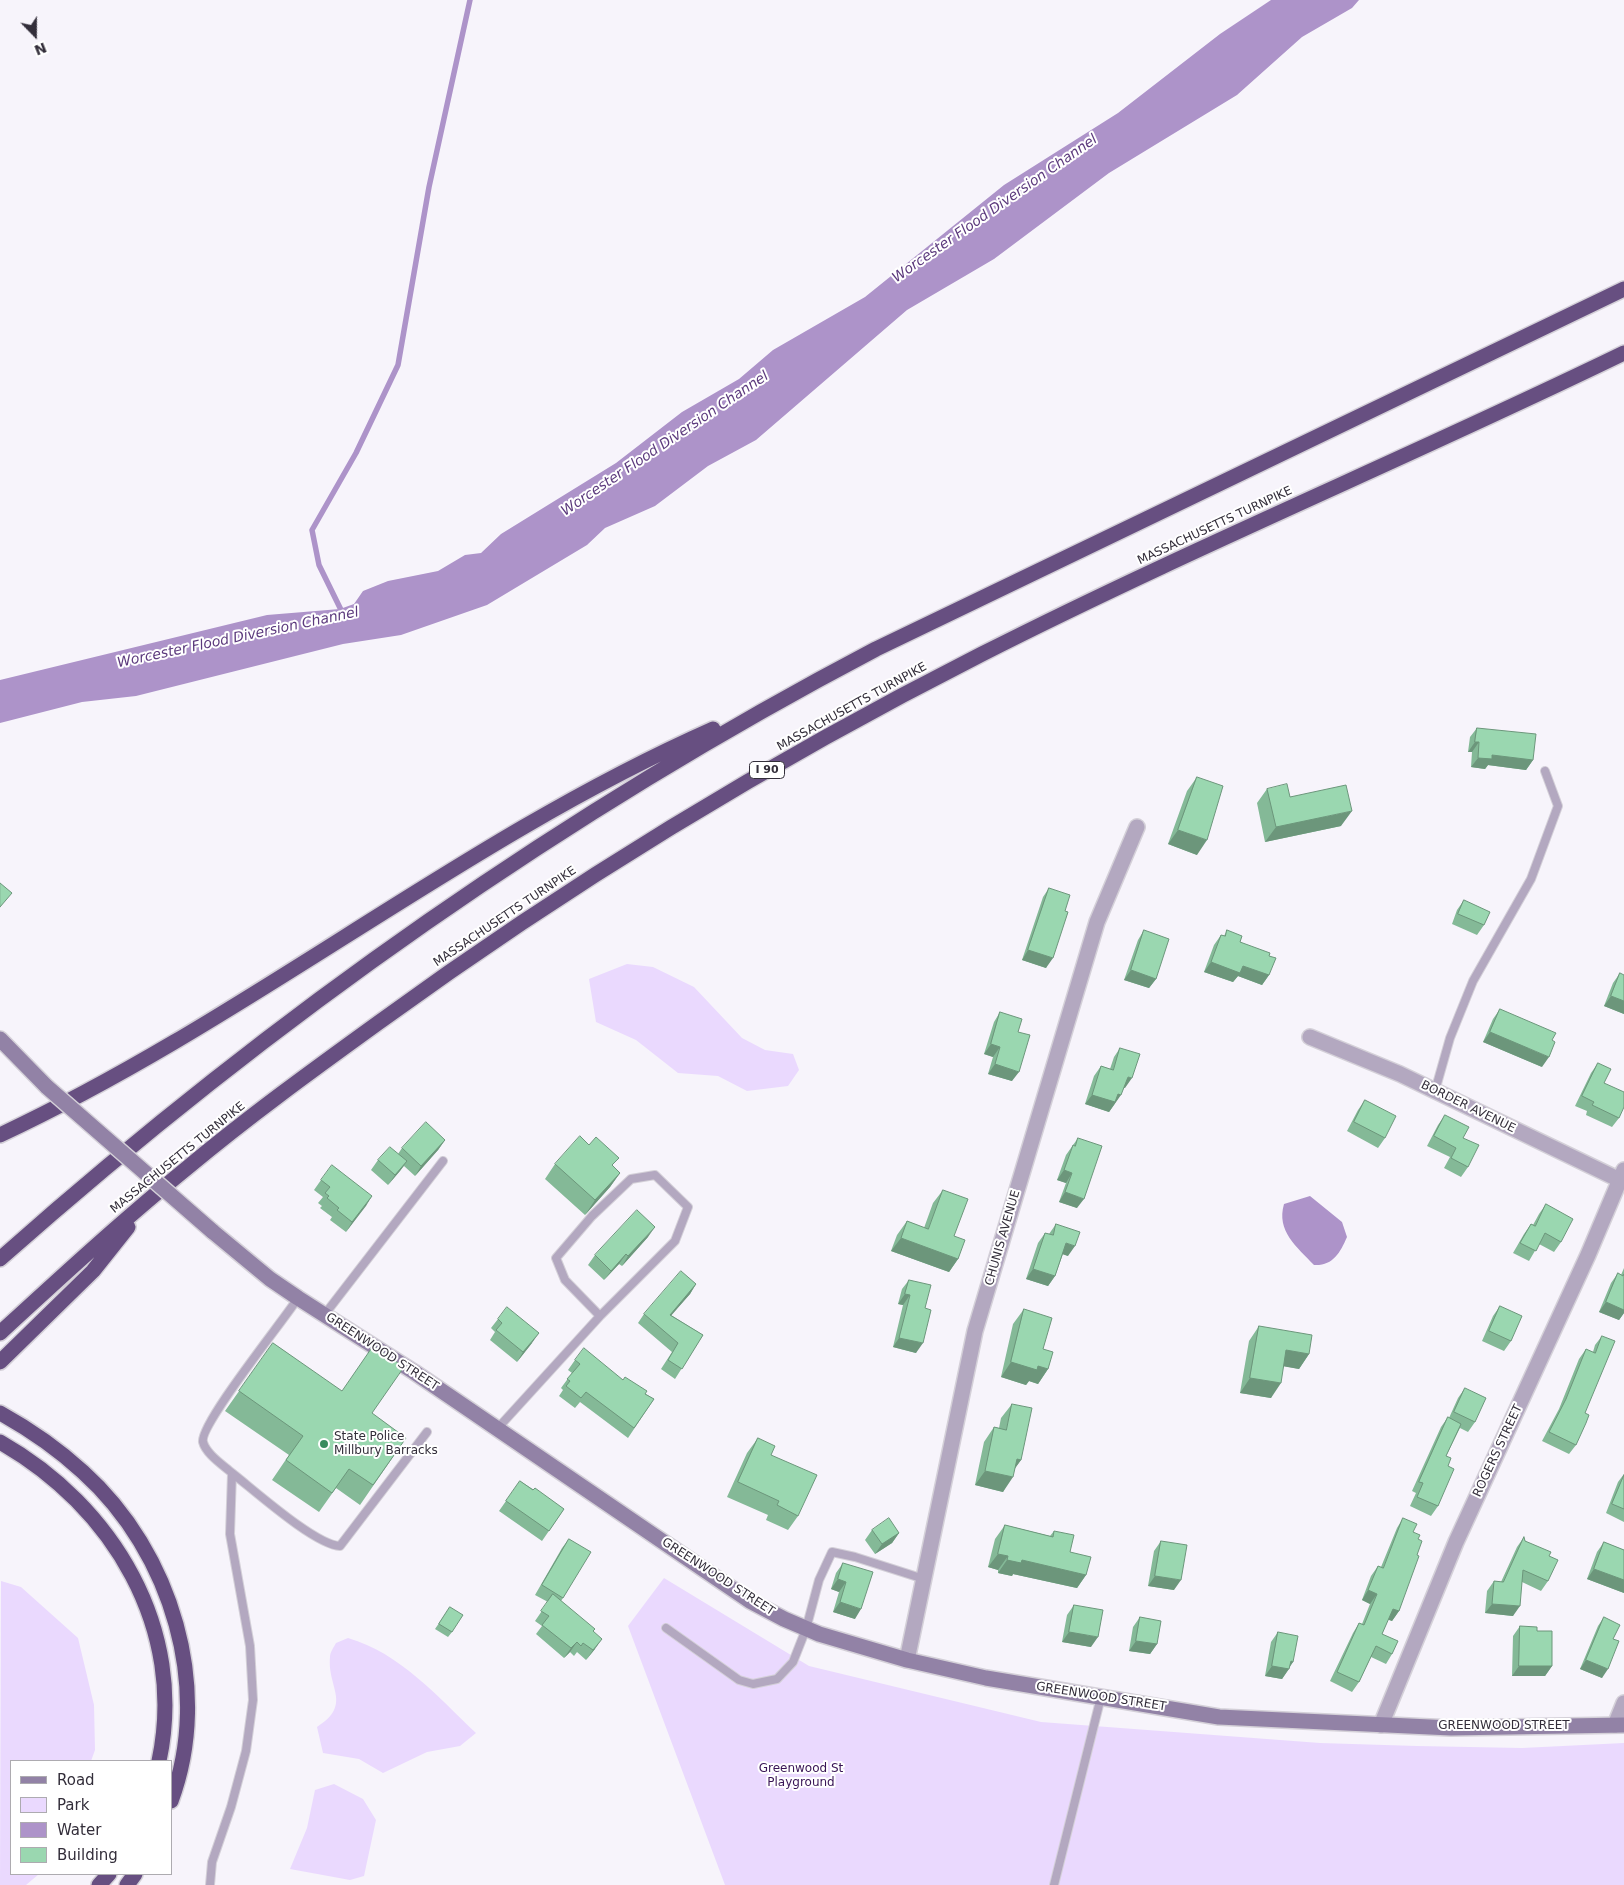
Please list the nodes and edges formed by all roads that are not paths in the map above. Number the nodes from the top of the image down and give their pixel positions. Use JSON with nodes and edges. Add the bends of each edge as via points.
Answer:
{"nodes":[{"id":1,"x":1624,"y":289,"type":"edge"},
{"id":2,"x":1624,"y":353,"type":"edge"},
{"id":3,"x":783,"y":698,"type":"junction"},
{"id":4,"x":1544,"y":771,"type":"dead end"},
{"id":5,"x":1137,"y":827,"type":"dead end"},
{"id":6,"x":1310,"y":1037,"type":"dead end"},
{"id":7,"x":0,"y":1039,"type":"edge"},
{"id":8,"x":1435,"y":1091,"type":"junction"},
{"id":9,"x":0,"y":1135,"type":"edge"},
{"id":10,"x":443,"y":1161,"type":"dead end"},
{"id":11,"x":1622,"y":1177,"type":"edge"},
{"id":12,"x":150,"y":1199,"type":"junction"},
{"id":13,"x":0,"y":1259,"type":"edge"},
{"id":14,"x":298,"y":1298,"type":"junction"},
{"id":15,"x":325,"y":1314,"type":"junction"},
{"id":16,"x":600,"y":1316,"type":"junction"},
{"id":17,"x":0,"y":1333,"type":"edge"},
{"id":18,"x":0,"y":1362,"type":"edge"},
{"id":19,"x":1,"y":1414,"type":"edge"},
{"id":20,"x":497,"y":1429,"type":"junction"},
{"id":21,"x":427,"y":1432,"type":"dead end"},
{"id":22,"x":0,"y":1442,"type":"edge"},
{"id":23,"x":232,"y":1473,"type":"junction"},
{"id":24,"x":924,"y":1579,"type":"junction"},
{"id":25,"x":666,"y":1628,"type":"dead end"},
{"id":26,"x":806,"y":1629,"type":"junction"},
{"id":27,"x":907,"y":1660,"type":"junction"},
{"id":28,"x":1101,"y":1697,"type":"junction"},
{"id":29,"x":1624,"y":1704,"type":"edge"},
{"id":30,"x":1381,"y":1725,"type":"junction"},
{"id":31,"x":1620,"y":1725,"type":"edge"},
{"id":32,"x":159,"y":1760,"type":"edge"},
{"id":33,"x":172,"y":1797,"type":"edge"},
{"id":34,"x":107,"y":1875,"type":"edge"},
{"id":35,"x":135,"y":1875,"type":"edge"},
{"id":36,"x":99,"y":1885,"type":"edge"},
{"id":37,"x":127,"y":1885,"type":"edge"},
{"id":38,"x":210,"y":1885,"type":"edge"},
{"id":39,"x":1054,"y":1885,"type":"edge"}],
"edges":[{"from":1,"to":3,"type":"highway","via":[[973,600]]},
{"from":2,"to":12,"type":"highway","name":"MASSACHUSETTS TURNPIKE","number":"I 90","via":[[1144,575],[982,654],[728,793],[544,906],[428,987],[232,1131]]},
{"from":3,"to":9,"type":"highway","via":[[568,800],[245,1000],[62,1104]]},
{"from":3,"to":13,"type":"highway","via":[[560,832],[392,946],[171,1116]]},
{"from":4,"to":8,"type":"lane","via":[[1558,806],[1531,879],[1473,981],[1450,1038]]},
{"from":5,"to":24,"type":"street","name":"CHUNIS AVENUE","via":[[1097,922],[976,1331]]},
{"from":6,"to":8,"type":"street","name":"BORDER AVENUE"},
{"from":7,"to":14,"type":"street","name":"GREENWOOD STREET","bridge":true,"via":[[47,1087],[212,1231]]},
{"from":8,"to":11,"type":"street","name":"BORDER AVENUE"},
{"from":10,"to":15,"type":"lane"},
{"from":11,"to":30,"type":"street","name":"ROGERS STREET","via":[[1456,1542]]},
{"from":12,"to":17,"type":"highway","name":"MASSACHUSETTS TURNPIKE","number":"I 90"},
{"from":12,"to":18,"type":"highway","via":[[93,1271]]},
{"from":14,"to":15,"type":"street","name":"GREENWOOD STREET"},
{"from":14,"to":23,"type":"lane","via":[[216,1410],[203,1434],[207,1450]]},
{"from":15,"to":20,"type":"street","name":"GREENWOOD STREET"},
{"from":16,"to":16,"type":"lane","via":[[675,1240],[688,1207],[655,1176],[631,1178],[556,1258],[565,1280]]},
{"from":16,"to":20,"type":"lane"},
{"from":19,"to":33,"type":"highway","via":[[84,1472],[137,1536],[158,1573],[183,1651],[189,1699],[188,1729]]},
{"from":20,"to":26,"type":"street","name":"GREENWOOD STREET","via":[[750,1601]]},
{"from":21,"to":23,"type":"lane","via":[[340,1546],[312,1534]]},
{"from":22,"to":32,"type":"highway","via":[[31,1459],[88,1509],[112,1540],[139,1590],[153,1621],[166,1697],[164,1741]]},
{"from":23,"to":38,"type":"lane","via":[[230,1534],[250,1646],[253,1700],[246,1751],[212,1862]]},
{"from":24,"to":26,"type":"lane","via":[[832,1552],[819,1580]]},
{"from":24,"to":27,"type":"street","name":"CHUNIS AVENUE"},
{"from":25,"to":26,"type":"lane","via":[[739,1680],[753,1684],[776,1679],[793,1662]]},
{"from":26,"to":27,"type":"street","name":"GREENWOOD STREET"},
{"from":27,"to":28,"type":"street","name":"GREENWOOD STREET","via":[[986,1678]]},
{"from":28,"to":30,"type":"street","name":"GREENWOOD STREET","via":[[1218,1717]]},
{"from":28,"to":39,"type":"lane"},
{"from":29,"to":31,"type":"street"},
{"from":30,"to":31,"type":"street","name":"GREENWOOD STREET","via":[[1451,1728]]},
{"from":34,"to":36,"type":"highway"},
{"from":35,"to":37,"type":"highway"}]}
